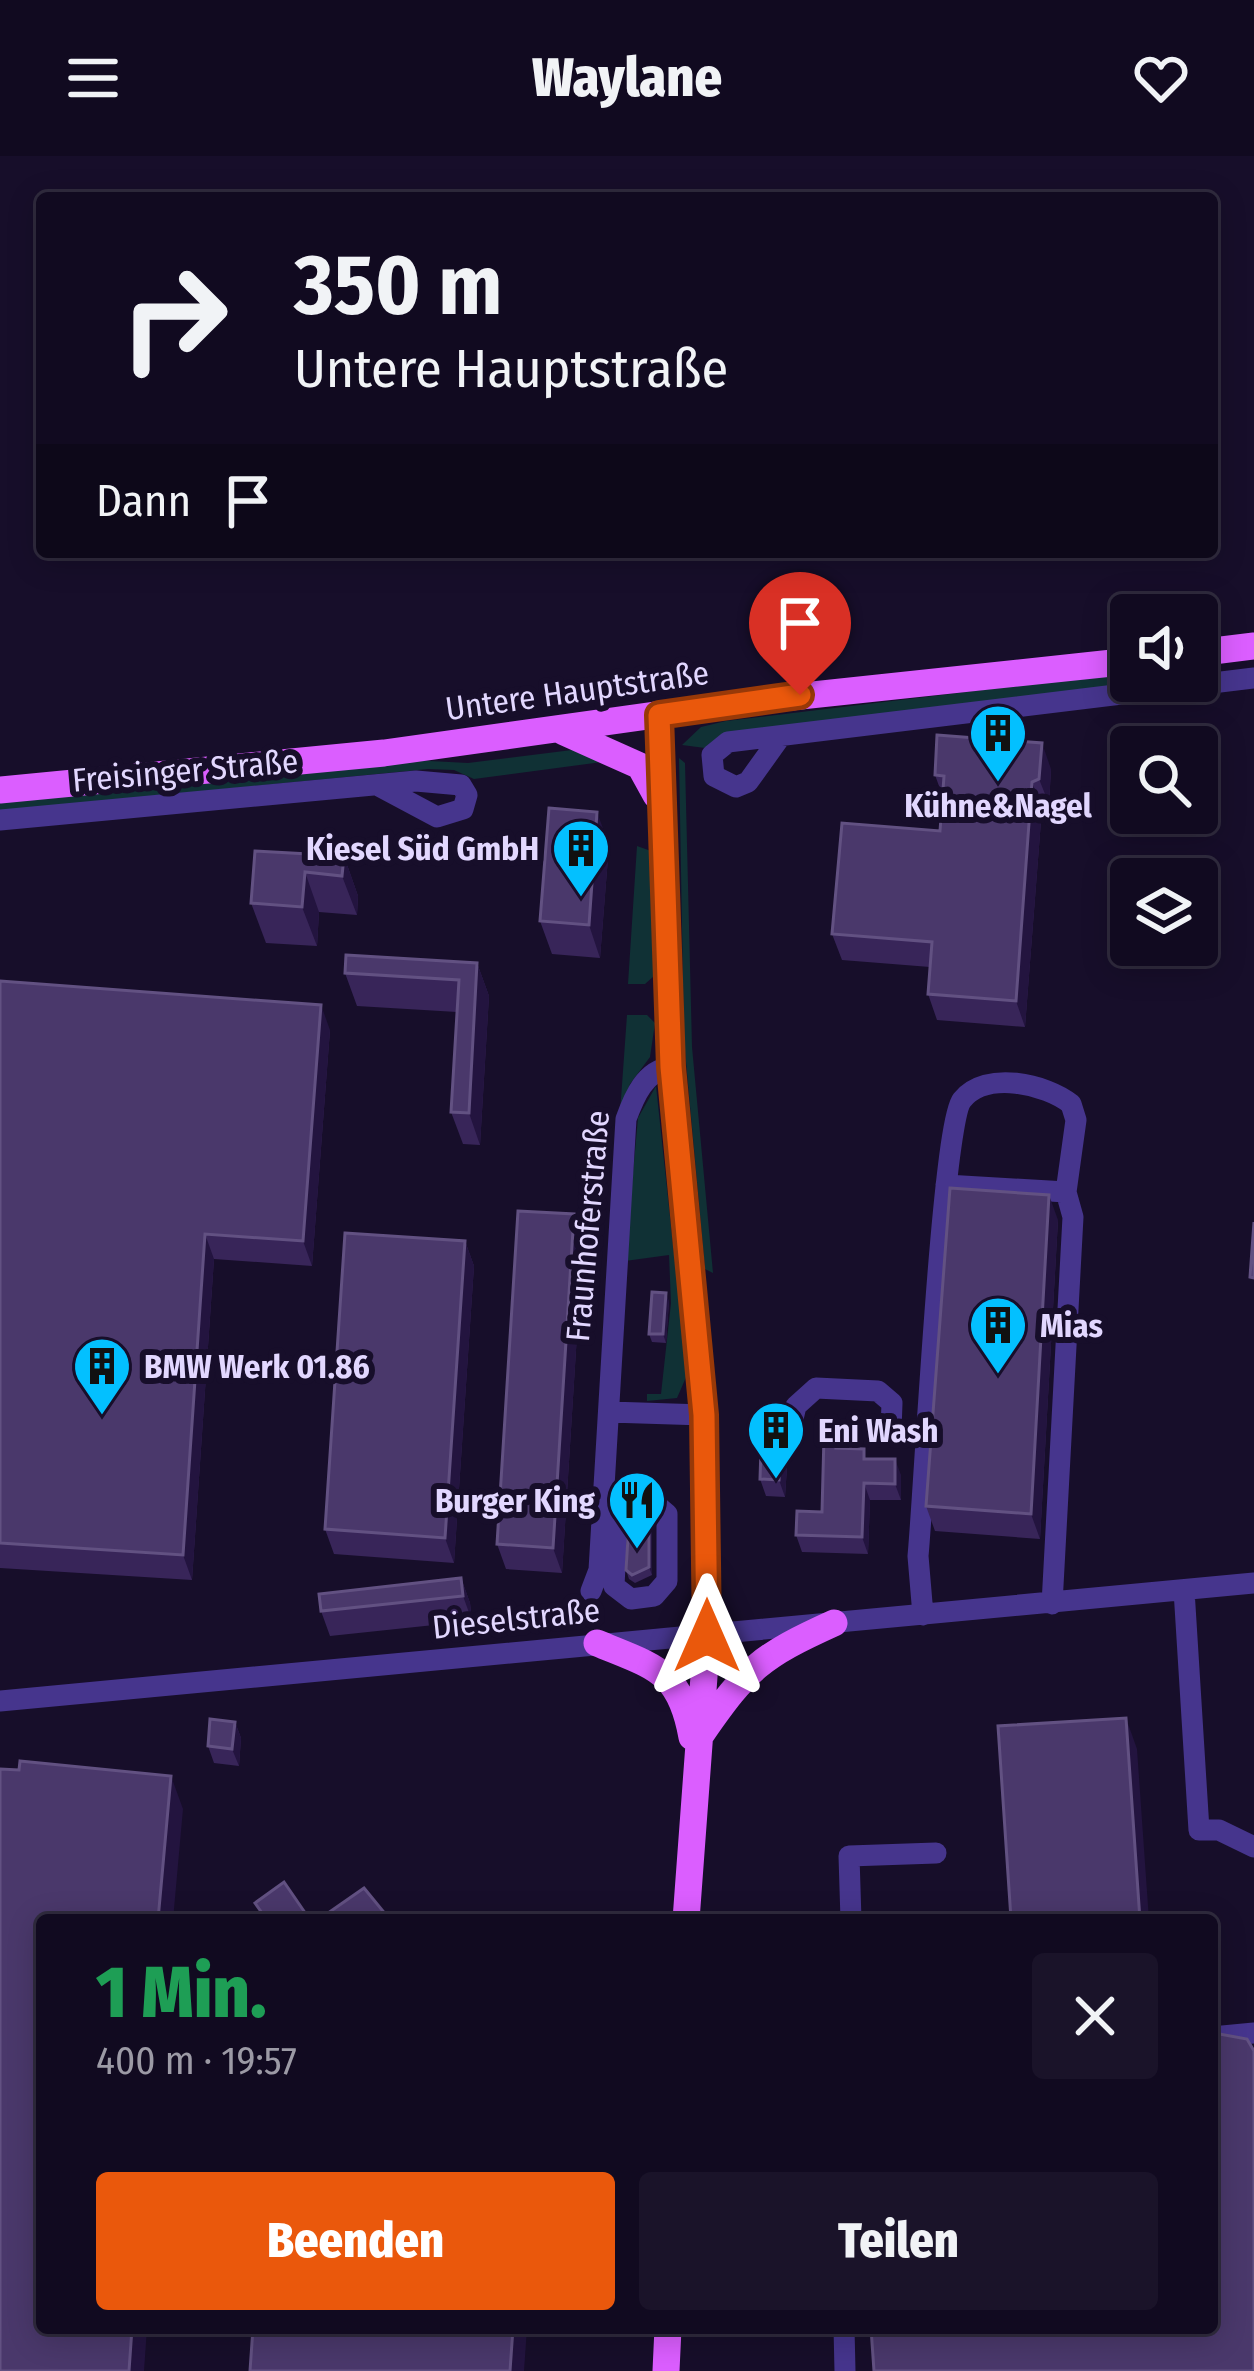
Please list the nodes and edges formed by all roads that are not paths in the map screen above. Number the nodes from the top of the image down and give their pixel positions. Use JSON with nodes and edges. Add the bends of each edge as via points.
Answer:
{"nodes":[{"id":1,"x":1254,"y":646,"type":"edge"},
{"id":2,"x":1218,"y":650,"type":"edge"},
{"id":3,"x":1110,"y":663,"type":"edge"},
{"id":4,"x":1254,"y":678,"type":"edge"},
{"id":5,"x":659,"y":715,"type":"junction"},
{"id":6,"x":560,"y":730,"type":"junction"},
{"id":7,"x":781,"y":736,"type":"dead end"},
{"id":8,"x":376,"y":785,"type":"dead end"},
{"id":9,"x":0,"y":790,"type":"edge"},
{"id":10,"x":661,"y":808,"type":"junction"},
{"id":11,"x":0,"y":820,"type":"edge"},
{"id":12,"x":671,"y":1067,"type":"junction"},
{"id":13,"x":946,"y":1185,"type":"junction"},
{"id":14,"x":1066,"y":1192,"type":"junction"},
{"id":15,"x":609,"y":1412,"type":"junction"},
{"id":16,"x":704,"y":1415,"type":"junction"},
{"id":17,"x":891,"y":1430,"type":"dead end"},
{"id":18,"x":790,"y":1432,"type":"dead end"},
{"id":19,"x":640,"y":1491,"type":"joint"},
{"id":20,"x":1254,"y":1583,"type":"edge"},
{"id":21,"x":1184,"y":1590,"type":"junction"},
{"id":22,"x":591,"y":1591,"type":"dead end"},
{"id":23,"x":1052,"y":1604,"type":"junction"},
{"id":24,"x":923,"y":1615,"type":"junction"},
{"id":25,"x":833,"y":1623,"type":"junction"},
{"id":26,"x":707,"y":1636,"type":"junction"},
{"id":27,"x":597,"y":1643,"type":"junction"},
{"id":28,"x":0,"y":1701,"type":"edge"},
{"id":29,"x":699,"y":1737,"type":"junction"},
{"id":30,"x":697,"y":1768,"type":"junction"},
{"id":31,"x":1254,"y":1847,"type":"edge"},
{"id":32,"x":936,"y":1853,"type":"dead end"},
{"id":33,"x":686,"y":1914,"type":"edge"},
{"id":34,"x":850,"y":1914,"type":"edge"},
{"id":35,"x":1254,"y":2033,"type":"edge"},
{"id":36,"x":1218,"y":2036,"type":"edge"},
{"id":37,"x":658,"y":2334,"type":"edge"},
{"id":38,"x":668,"y":2334,"type":"edge"},
{"id":39,"x":844,"y":2334,"type":"edge"},
{"id":40,"x":666,"y":2364,"type":"edge"},
{"id":41,"x":845,"y":2371,"type":"edge"}],
"edges":[{"from":1,"to":2,"type":"main road"},
{"from":3,"to":5,"type":"main road","name":"Untere Hauptstraße"},
{"from":4,"to":7,"type":"street"},
{"from":5,"to":6,"type":"main road","name":"Untere Hauptstraße"},
{"from":5,"to":10,"type":"main road"},
{"from":6,"to":9,"type":"main road","name":"Untere Hauptstraße"},
{"from":6,"to":10,"type":"main road","via":[[640,766]]},
{"from":8,"to":11,"type":"street","name":"Freisinger Straße"},
{"from":10,"to":12,"type":"main road"},
{"from":12,"to":15,"type":"street","name":"Fraunhoferstraße","via":[[641,1086],[626,1119]]},
{"from":12,"to":16,"type":"main road"},
{"from":13,"to":14,"type":"street"},
{"from":13,"to":14,"type":"street","via":[[958,1103],[973,1089],[1037,1084],[1071,1103],[1076,1120]]},
{"from":13,"to":24,"type":"street","via":[[916,1580]]},
{"from":14,"to":23,"type":"street","via":[[1073,1217]]},
{"from":15,"to":16,"type":"street"},
{"from":15,"to":22,"type":"street","name":"Fraunhoferstraße"},
{"from":16,"to":26,"type":"main road"},
{"from":17,"to":18,"type":"street","via":[[892,1403],[878,1391],[815,1388],[796,1406]]},
{"from":19,"to":19,"type":"street","via":[[618,1506],[614,1586],[631,1599],[654,1596],[667,1581],[667,1514]]},
{"from":20,"to":21,"type":"street","name":"Dieselstraße"},
{"from":21,"to":23,"type":"street","name":"Dieselstraße"},
{"from":21,"to":31,"type":"street","via":[[1199,1830],[1220,1830]]},
{"from":23,"to":24,"type":"street","name":"Dieselstraße"},
{"from":24,"to":25,"type":"street","name":"Dieselstraße"},
{"from":25,"to":26,"type":"street","name":"Dieselstraße"},
{"from":25,"to":29,"type":"main road","via":[[766,1654]]},
{"from":26,"to":27,"type":"street","name":"Dieselstraße"},
{"from":26,"to":29,"type":"main road"},
{"from":27,"to":28,"type":"street","name":"Dieselstraße"},
{"from":27,"to":30,"type":"main road","via":[[668,1675],[684,1706]]},
{"from":29,"to":30,"type":"main road"},
{"from":30,"to":33,"type":"main road"},
{"from":32,"to":34,"type":"street","via":[[849,1856]]},
{"from":35,"to":36,"type":"street"},
{"from":37,"to":40,"type":"street"},
{"from":38,"to":40,"type":"main road"},
{"from":39,"to":41,"type":"street"}]}
